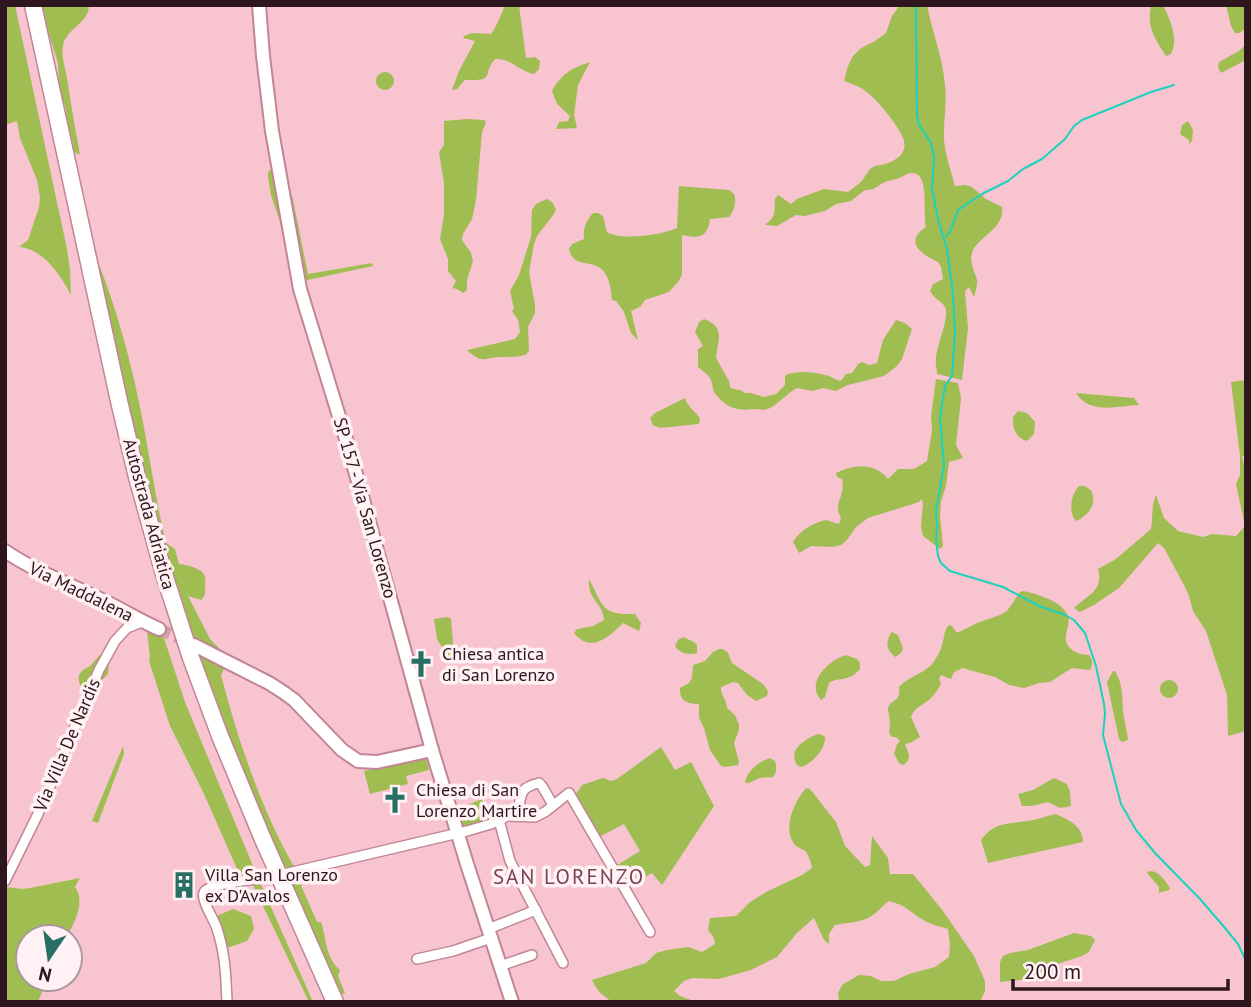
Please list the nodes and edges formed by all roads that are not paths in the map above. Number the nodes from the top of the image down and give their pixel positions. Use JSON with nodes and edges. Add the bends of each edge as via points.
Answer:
{"nodes":[{"id":1,"x":23,"y":5,"type":"edge"},
{"id":2,"x":33,"y":5,"type":"edge"},
{"id":3,"x":259,"y":5,"type":"edge"},
{"id":4,"x":5,"y":551,"type":"edge"},
{"id":5,"x":142,"y":622,"type":"junction"},
{"id":6,"x":159,"y":629,"type":"tunnel mouth"},
{"id":7,"x":194,"y":645,"type":"tunnel mouth"},
{"id":8,"x":432,"y":750,"type":"junction"},
{"id":9,"x":553,"y":805,"type":"junction"},
{"id":10,"x":508,"y":816,"type":"junction"},
{"id":11,"x":499,"y":820,"type":"junction"},
{"id":12,"x":458,"y":834,"type":"junction"},
{"id":13,"x":284,"y":874,"type":"tunnel mouth"},
{"id":14,"x":259,"y":879,"type":"tunnel mouth"},
{"id":15,"x":5,"y":881,"type":"edge"},
{"id":16,"x":536,"y":909,"type":"junction"},
{"id":17,"x":650,"y":932,"type":"dead end"},
{"id":18,"x":490,"y":933,"type":"junction"},
{"id":19,"x":532,"y":955,"type":"dead end"},
{"id":20,"x":417,"y":959,"type":"dead end"},
{"id":21,"x":563,"y":963,"type":"dead end"},
{"id":22,"x":500,"y":965,"type":"junction"},
{"id":23,"x":227,"y":1002,"type":"edge"},
{"id":24,"x":324,"y":1002,"type":"edge"},
{"id":25,"x":335,"y":1002,"type":"edge"},
{"id":26,"x":512,"y":1002,"type":"edge"}],
"edges":[{"from":1,"to":24,"type":"highway","name":"Autostrada Adriatica","via":[[121,454],[151,567],[211,740]]},
{"from":2,"to":25,"type":"highway","name":"Autostrada Adriatica","via":[[125,427],[164,574],[229,760]]},
{"from":3,"to":8,"type":"main road","name":"SP 157 - Via San Lorenzo","via":[[272,131],[300,289]]},
{"from":4,"to":5,"type":"main road","name":"Via Maddalena"},
{"from":5,"to":6,"type":"main road","name":"Via Maddalena"},
{"from":5,"to":15,"type":"street","name":"Via Villa De Nardis","via":[[121,634],[99,670]]},
{"from":7,"to":8,"type":"main road","via":[[283,692],[358,761],[377,762]]},
{"from":8,"to":12,"type":"main road","name":"SP 157 - Via San Lorenzo"},
{"from":9,"to":10,"type":"street","via":[[535,817]]},
{"from":9,"to":10,"type":"street","via":[[539,783],[522,790],[518,811]]},
{"from":9,"to":17,"type":"street","via":[[569,793]]},
{"from":10,"to":11,"type":"street"},
{"from":11,"to":12,"type":"street"},
{"from":11,"to":16,"type":"street","via":[[510,861]]},
{"from":12,"to":13,"type":"street"},
{"from":12,"to":18,"type":"main road","name":"SP 157 - Via San Lorenzo"},
{"from":14,"to":23,"type":"street","via":[[224,884],[203,895],[224,953]]},
{"from":16,"to":18,"type":"street"},
{"from":16,"to":21,"type":"street"},
{"from":18,"to":20,"type":"street","via":[[453,951]]},
{"from":18,"to":22,"type":"main road","name":"SP 157 - Via San Lorenzo"},
{"from":19,"to":22,"type":"street"},
{"from":22,"to":26,"type":"main road","name":"SP 157 - Via San Lorenzo"}]}
